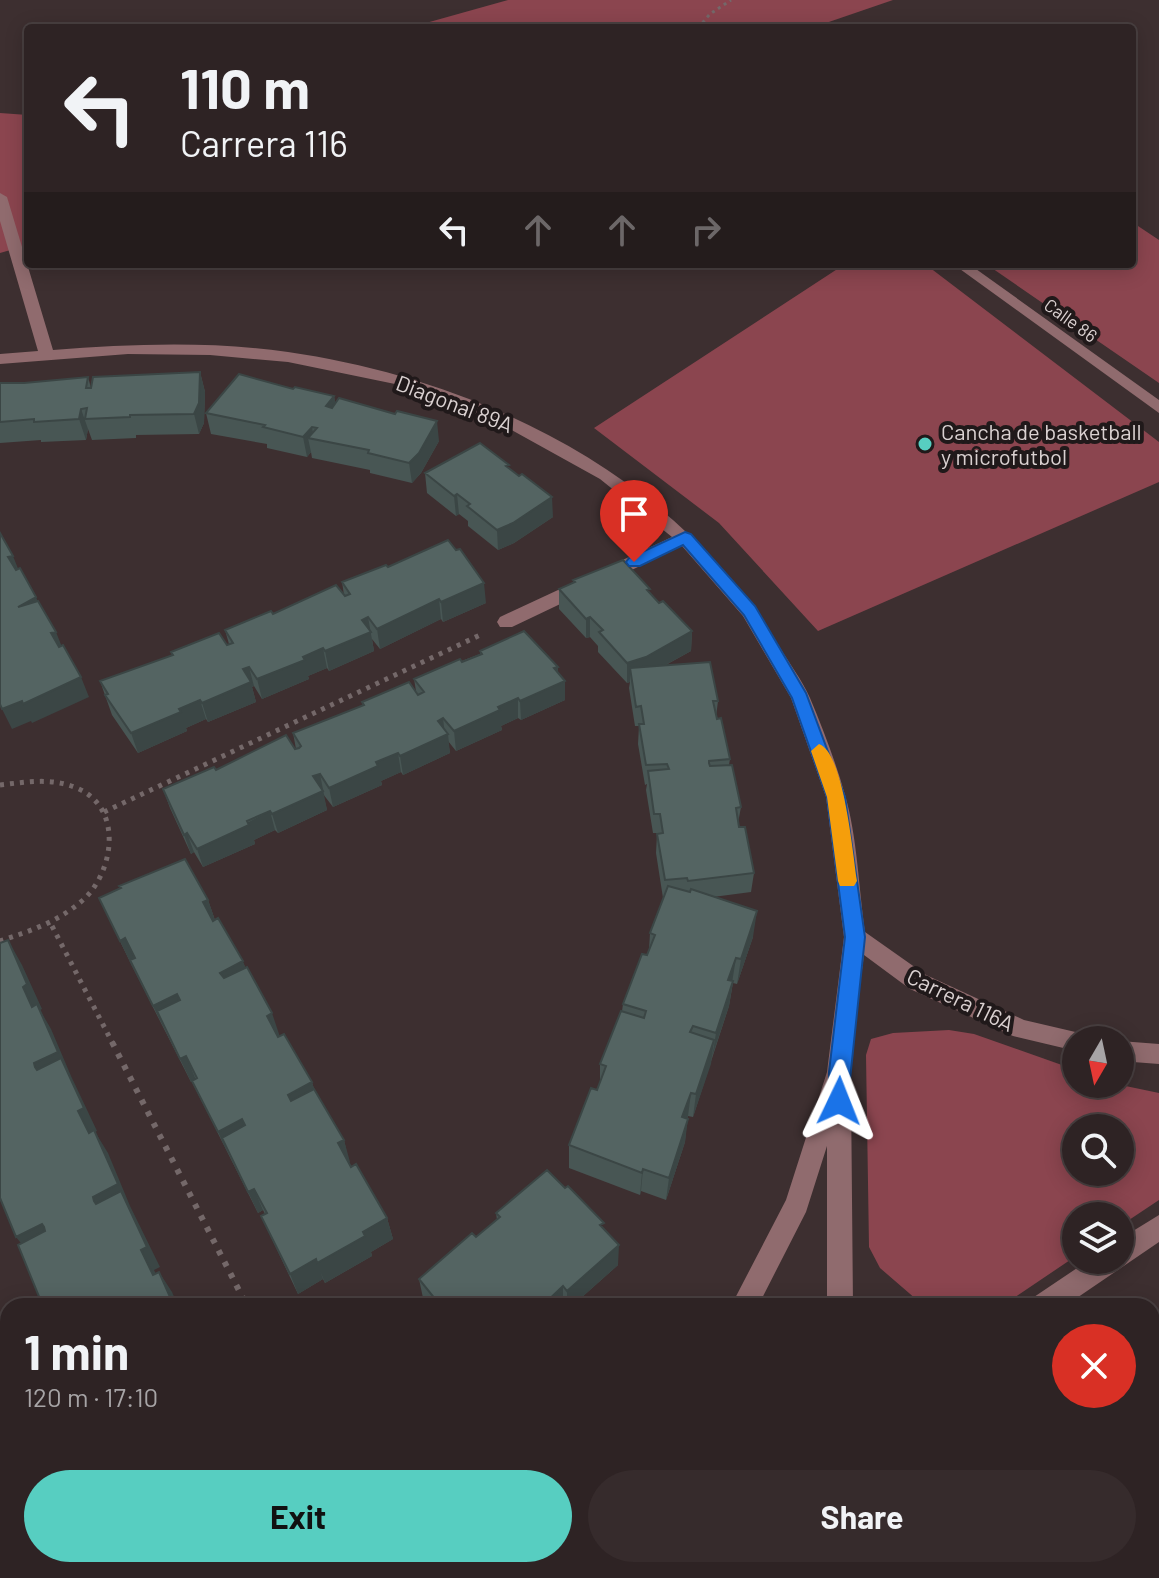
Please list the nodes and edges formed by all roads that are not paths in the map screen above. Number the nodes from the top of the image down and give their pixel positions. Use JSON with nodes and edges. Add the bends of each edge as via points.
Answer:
{"nodes":[{"id":1,"x":0,"y":197,"type":"edge"},
{"id":2,"x":966,"y":268,"type":"edge"},
{"id":3,"x":46,"y":354,"type":"junction"},
{"id":4,"x":0,"y":359,"type":"edge"},
{"id":5,"x":1159,"y":408,"type":"edge"},
{"id":6,"x":685,"y":538,"type":"junction"},
{"id":7,"x":506,"y":622,"type":"road end"},
{"id":8,"x":855,"y":937,"type":"junction"},
{"id":9,"x":1062,"y":1038,"type":"edge"},
{"id":10,"x":1134,"y":1052,"type":"edge"},
{"id":11,"x":1159,"y":1054,"type":"edge"},
{"id":12,"x":839,"y":1072,"type":"junction"},
{"id":13,"x":1159,"y":1227,"type":"edge"},
{"id":14,"x":1134,"y":1244,"type":"edge"},
{"id":15,"x":1090,"y":1274,"type":"edge"},
{"id":16,"x":748,"y":1298,"type":"edge"},
{"id":17,"x":840,"y":1298,"type":"edge"},
{"id":18,"x":1055,"y":1298,"type":"edge"}],
"edges":[{"from":1,"to":3,"type":"street"},
{"from":2,"to":5,"type":"street","name":"Calle 86"},
{"from":3,"to":4,"type":"street","name":"Diagonal 89A"},
{"from":3,"to":6,"type":"street","name":"Diagonal 89A","via":[[210,350],[288,357],[399,380],[503,418],[606,475]]},
{"from":6,"to":7,"type":"street"},
{"from":6,"to":8,"type":"street","name":"Diagonal 89A","via":[[749,611],[800,697],[836,797]]},
{"from":8,"to":9,"type":"street","name":"Carrera 116A","via":[[918,982],[1021,1029]]},
{"from":8,"to":12,"type":"street","name":"Diagonal 89A"},
{"from":10,"to":11,"type":"street"},
{"from":12,"to":16,"type":"street","name":"Diagonal 89A","via":[[797,1204]]},
{"from":12,"to":17,"type":"street","name":"Diagonal 89A"},
{"from":13,"to":14,"type":"street"},
{"from":15,"to":18,"type":"street"}]}
